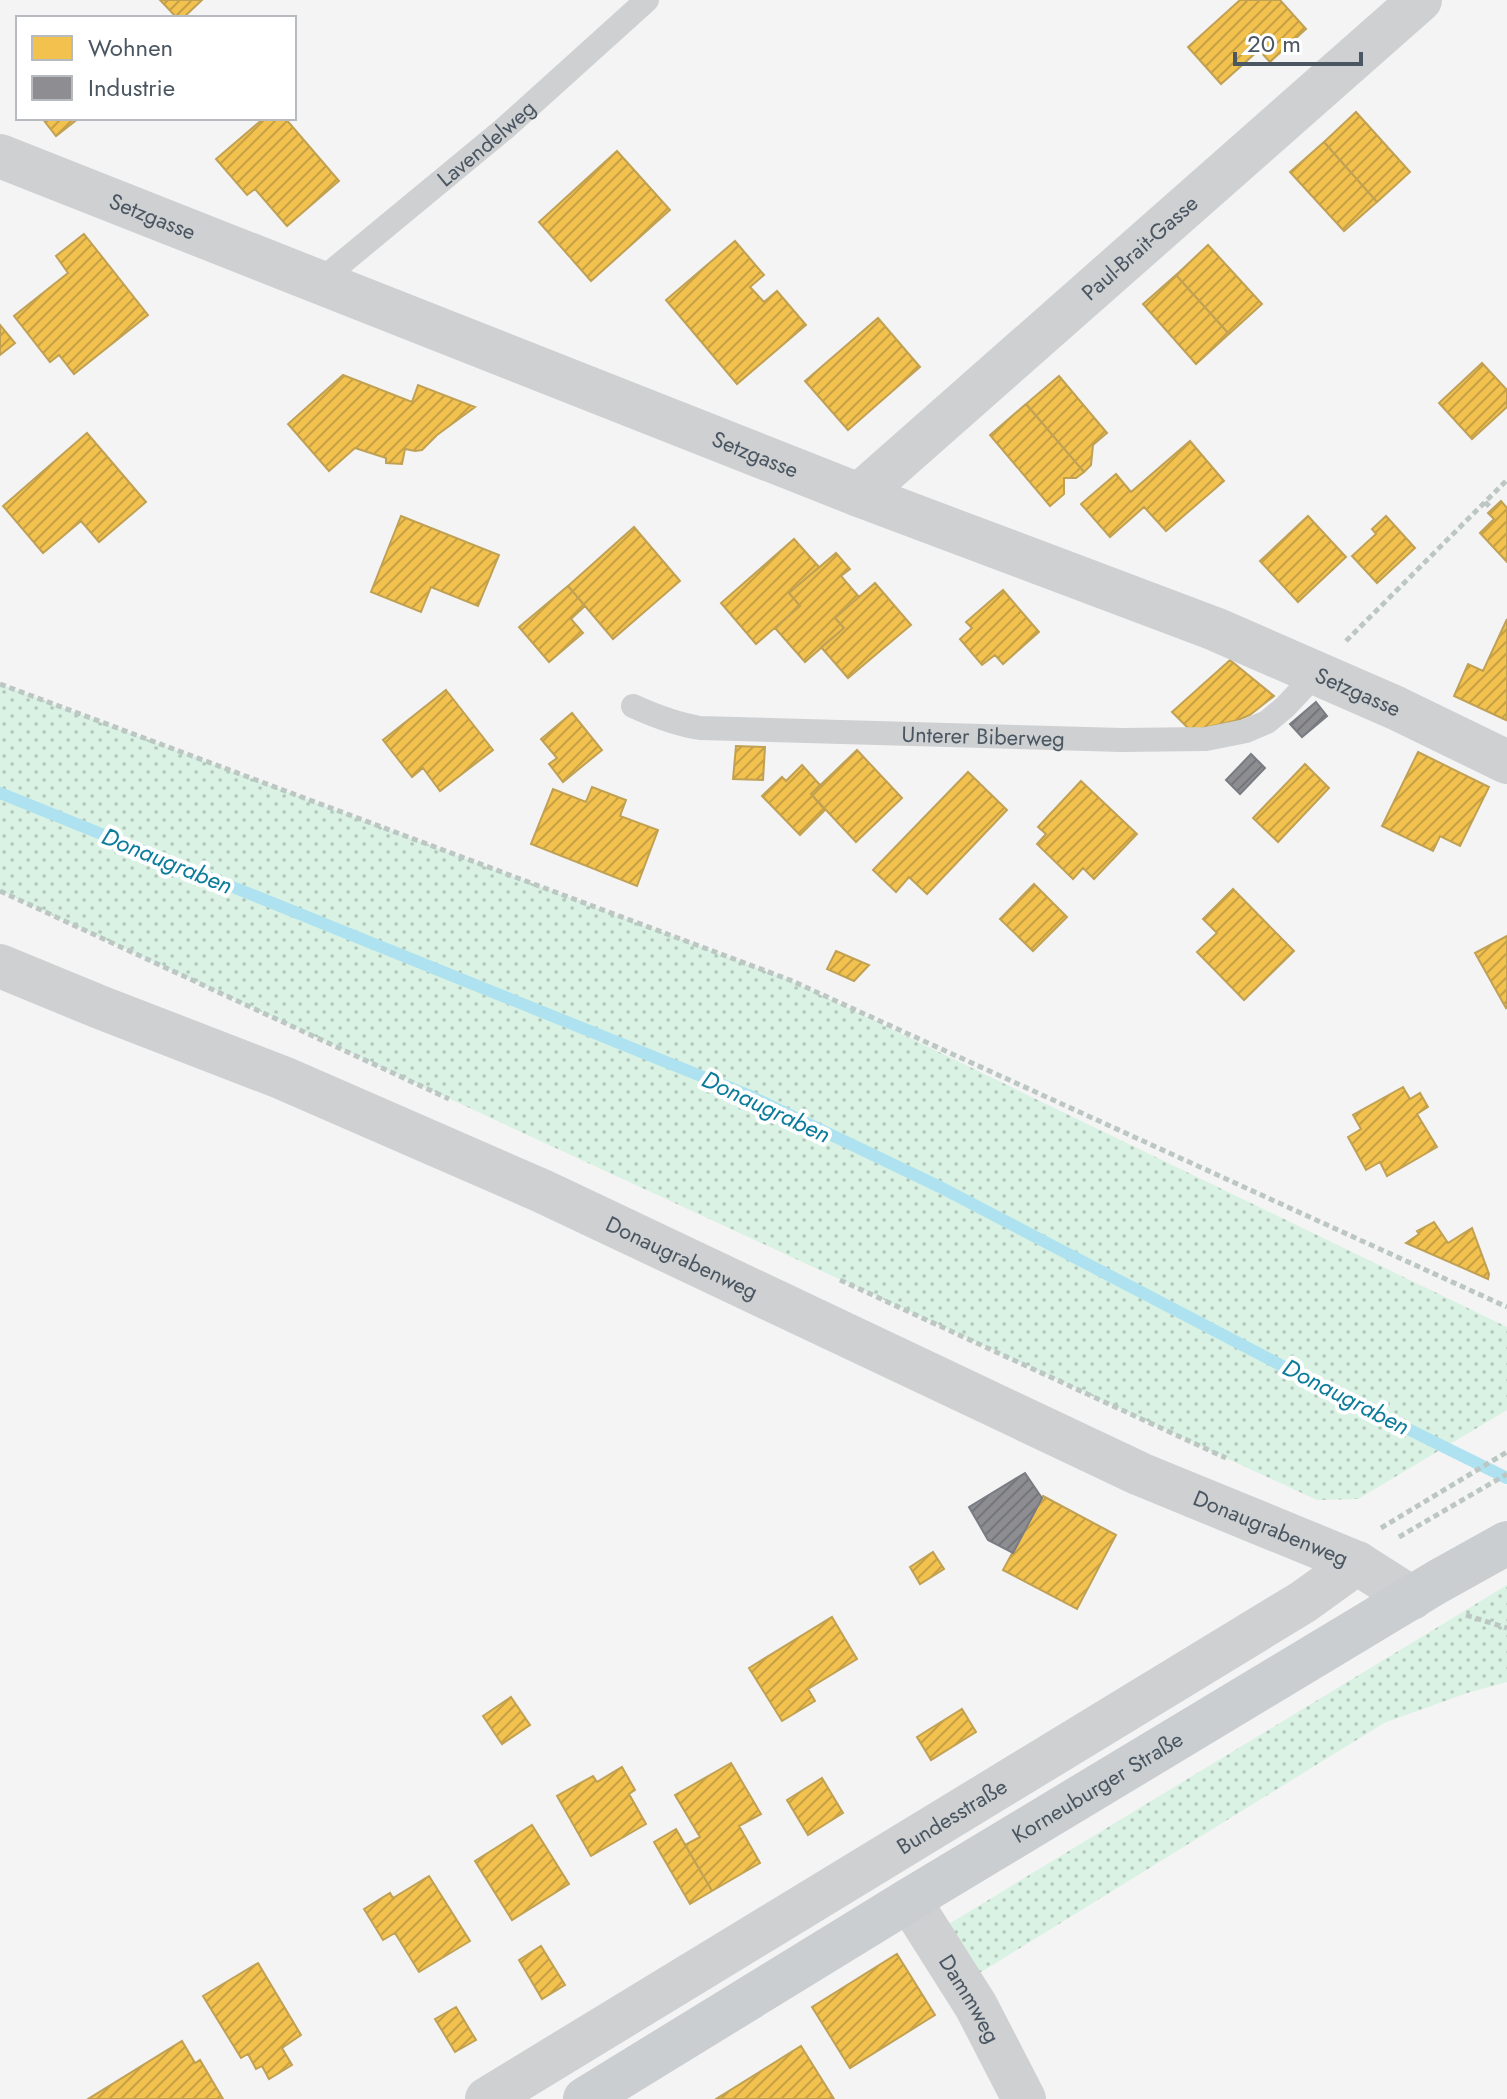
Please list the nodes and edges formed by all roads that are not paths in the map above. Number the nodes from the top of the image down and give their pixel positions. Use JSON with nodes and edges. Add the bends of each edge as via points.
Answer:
{"nodes":[{"id":1,"x":647,"y":0,"type":"edge"},
{"id":2,"x":1420,"y":0,"type":"edge"},
{"id":3,"x":0,"y":156,"type":"edge"},
{"id":4,"x":320,"y":281,"type":"junction"},
{"id":5,"x":859,"y":495,"type":"junction"},
{"id":6,"x":1314,"y":673,"type":"junction"},
{"id":7,"x":633,"y":706,"type":"dead end"},
{"id":8,"x":1507,"y":762,"type":"edge"},
{"id":9,"x":0,"y":966,"type":"edge"},
{"id":10,"x":1507,"y":1543,"type":"edge"},
{"id":11,"x":1373,"y":1547,"type":"junction"},
{"id":12,"x":1424,"y":1590,"type":"junction"},
{"id":13,"x":909,"y":1900,"type":"junction"},
{"id":14,"x":487,"y":2099,"type":"edge"},
{"id":15,"x":585,"y":2099,"type":"edge"},
{"id":16,"x":1024,"y":2099,"type":"edge"}],
"edges":[{"from":1,"to":4,"type":"lane","name":"Lavendelweg","via":[[504,129]]},
{"from":2,"to":5,"type":"street","name":"Paul-Brait-Gasse"},
{"from":3,"to":4,"type":"street","name":"Setzgasse"},
{"from":4,"to":5,"type":"street","name":"Setzgasse"},
{"from":5,"to":6,"type":"street","name":"Setzgasse","via":[[1215,629]]},
{"from":6,"to":7,"type":"lane","name":"Unterer Biberweg","via":[[1267,722],[1206,739],[700,728]]},
{"from":6,"to":8,"type":"street","name":"Setzgasse"},
{"from":9,"to":11,"type":"street","name":"Donaugrabenweg","via":[[413,1133],[1140,1474]]},
{"from":10,"to":12,"type":"main road","name":"Korneuburger Straße"},
{"from":11,"to":12,"type":"street"},
{"from":11,"to":14,"type":"street","name":"Bundesstraße","via":[[1303,1602]]},
{"from":12,"to":13,"type":"main road","name":"Korneuburger Straße"},
{"from":13,"to":15,"type":"main road","name":"Korneuburger Straße"},
{"from":13,"to":16,"type":"street","name":"Dammweg","via":[[976,2006]]}]}
